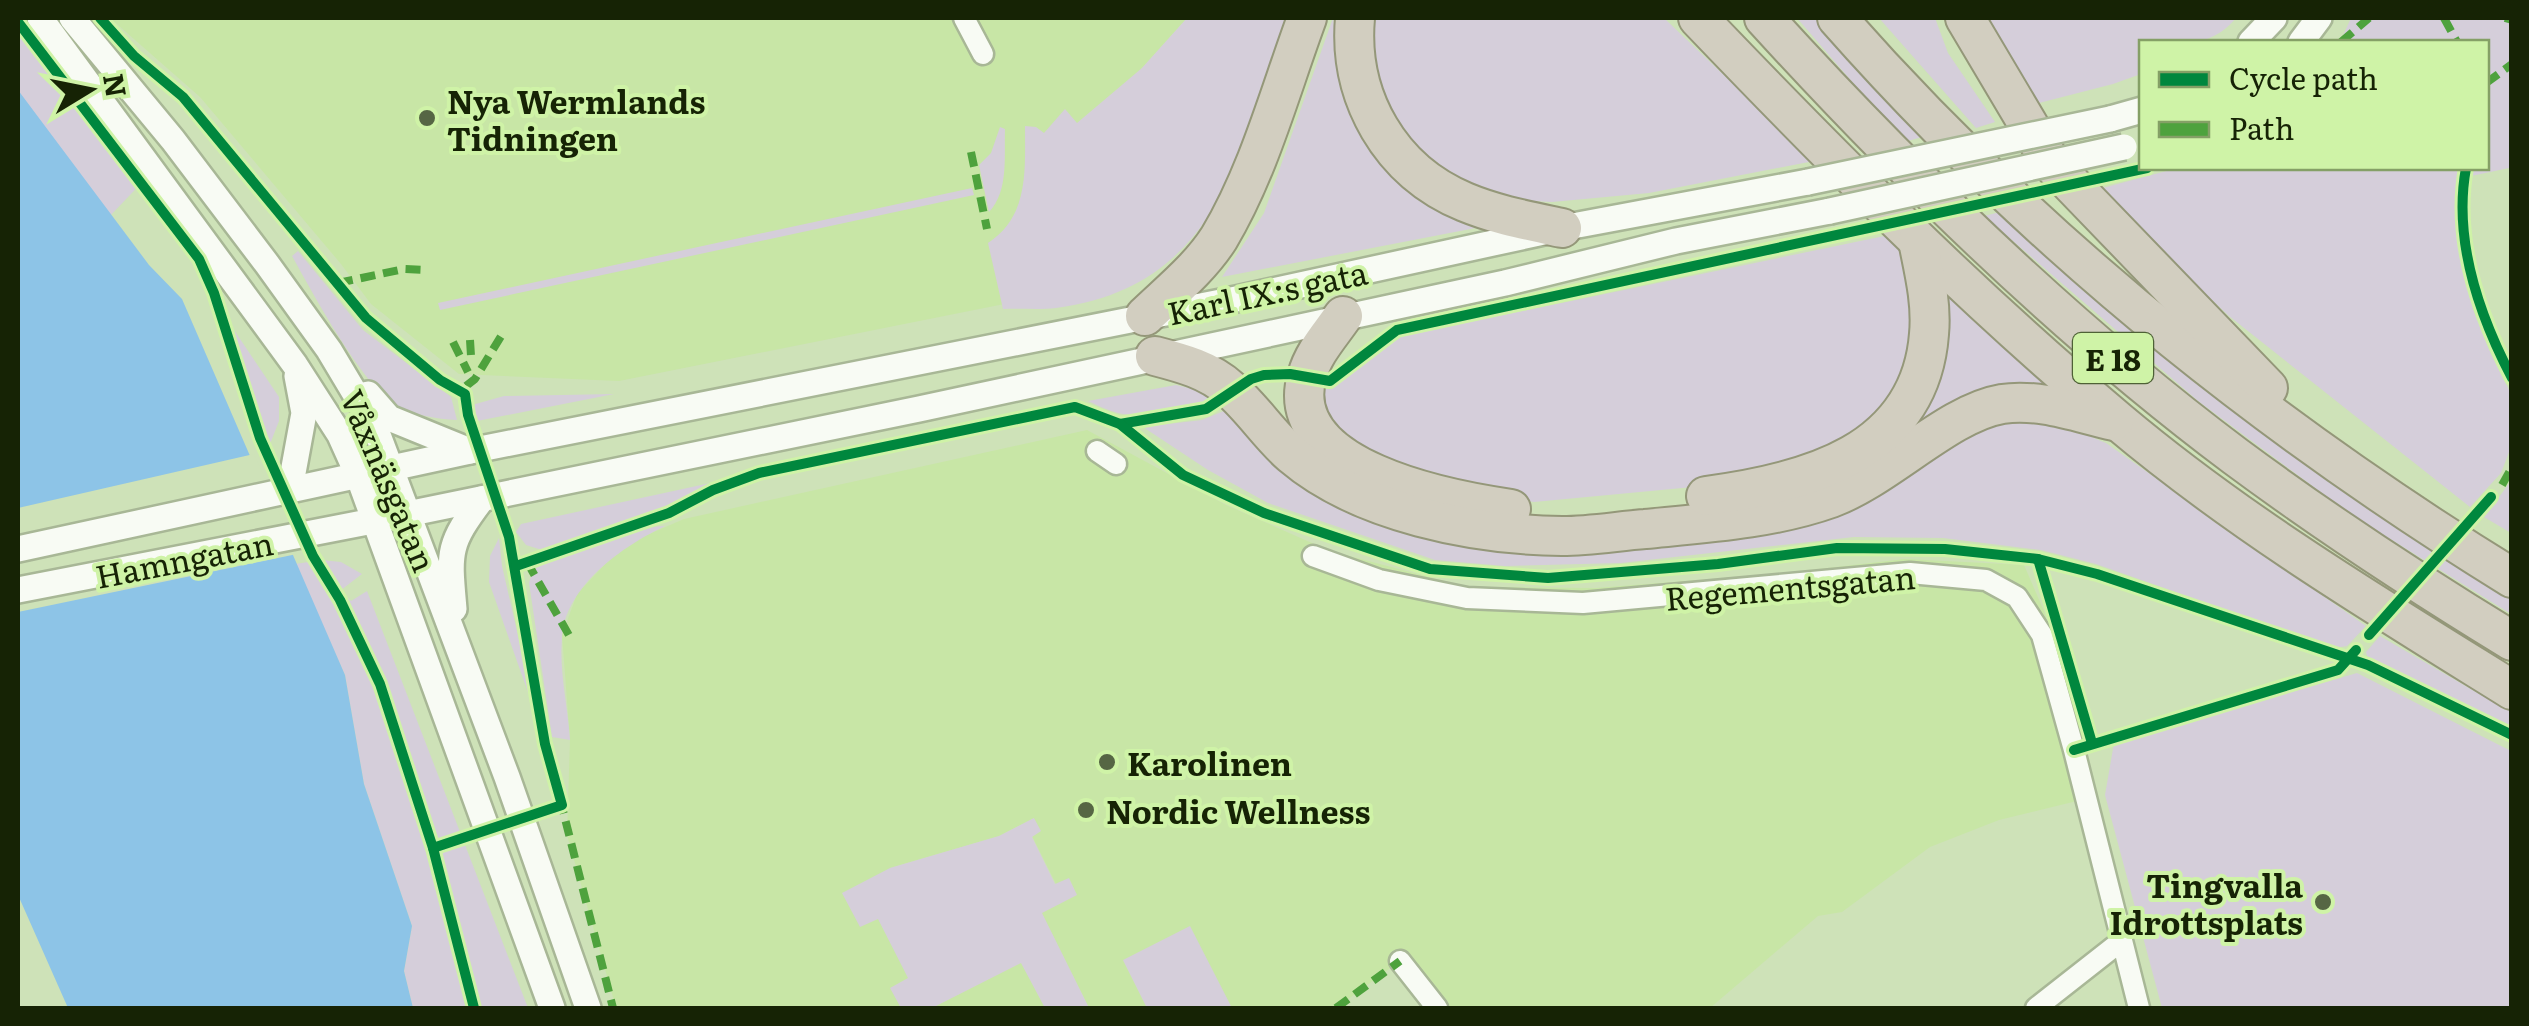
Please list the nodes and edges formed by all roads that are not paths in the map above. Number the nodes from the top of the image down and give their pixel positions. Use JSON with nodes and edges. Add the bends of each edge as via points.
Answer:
{"nodes":[{"id":1,"x":40,"y":18,"type":"edge"},
{"id":2,"x":72,"y":18,"type":"edge"},
{"id":3,"x":964,"y":18,"type":"edge"},
{"id":4,"x":1307,"y":18,"type":"edge"},
{"id":5,"x":1356,"y":18,"type":"edge"},
{"id":6,"x":1698,"y":18,"type":"edge"},
{"id":7,"x":1764,"y":18,"type":"edge"},
{"id":8,"x":1837,"y":18,"type":"edge"},
{"id":9,"x":1965,"y":18,"type":"edge"},
{"id":10,"x":2274,"y":18,"type":"edge"},
{"id":11,"x":2320,"y":18,"type":"edge"},
{"id":12,"x":2254,"y":40,"type":"edge"},
{"id":13,"x":2304,"y":40,"type":"edge"},
{"id":14,"x":984,"y":54,"type":"dead end"},
{"id":15,"x":2139,"y":111,"type":"edge"},
{"id":16,"x":2133,"y":144,"type":"edge"},
{"id":17,"x":1562,"y":228,"type":"junction"},
{"id":18,"x":1918,"y":241,"type":"junction"},
{"id":19,"x":1145,"y":316,"type":"junction"},
{"id":20,"x":1343,"y":316,"type":"junction"},
{"id":21,"x":329,"y":350,"type":"junction"},
{"id":22,"x":1155,"y":356,"type":"junction"},
{"id":23,"x":295,"y":365,"type":"junction"},
{"id":24,"x":2119,"y":422,"type":"junction"},
{"id":25,"x":470,"y":451,"type":"junction"},
{"id":26,"x":1097,"y":451,"type":"dead end"},
{"id":27,"x":1116,"y":464,"type":"dead end"},
{"id":28,"x":391,"y":468,"type":"junction"},
{"id":29,"x":358,"y":475,"type":"junction"},
{"id":30,"x":2354,"y":475,"type":"junction"},
{"id":31,"x":290,"y":489,"type":"junction"},
{"id":32,"x":482,"y":499,"type":"junction"},
{"id":33,"x":409,"y":514,"type":"junction"},
{"id":34,"x":373,"y":521,"type":"junction"},
{"id":35,"x":18,"y":548,"type":"edge"},
{"id":36,"x":1313,"y":556,"type":"dead end"},
{"id":37,"x":2512,"y":578,"type":"edge"},
{"id":38,"x":18,"y":590,"type":"edge"},
{"id":39,"x":456,"y":640,"type":"junction"},
{"id":40,"x":2512,"y":641,"type":"edge"},
{"id":41,"x":2512,"y":690,"type":"edge"},
{"id":42,"x":2120,"y":942,"type":"junction"},
{"id":43,"x":1400,"y":960,"type":"dead end"},
{"id":44,"x":552,"y":1008,"type":"edge"},
{"id":45,"x":588,"y":1008,"type":"edge"},
{"id":46,"x":1437,"y":1008,"type":"edge"},
{"id":47,"x":2036,"y":1008,"type":"edge"},
{"id":48,"x":2139,"y":1008,"type":"edge"}],
"edges":[{"from":1,"to":23,"type":"street","name":"Våxnäsgatan"},
{"from":2,"to":21,"type":"street","name":"Våxnäsgatan"},
{"from":3,"to":14,"type":"street"},
{"from":4,"to":19,"type":"highway","via":[[1250,176],[1218,238]]},
{"from":5,"to":17,"type":"highway","via":[[1353,48],[1371,115],[1410,169],[1465,202]]},
{"from":6,"to":18,"type":"highway"},
{"from":7,"to":40,"type":"highway","number":"E 18","via":[[2023,280],[2130,373],[2324,520]]},
{"from":8,"to":30,"type":"highway","number":"E 18","via":[[2060,244],[2165,333]]},
{"from":9,"to":30,"type":"highway","via":[[2051,163]]},
{"from":10,"to":12,"type":"street"},
{"from":11,"to":13,"type":"street"},
{"from":15,"to":17,"type":"street","name":"Karl IX:s gata","bridge":true},
{"from":16,"to":20,"type":"street","name":"Karl IX:s gata","bridge":true},
{"from":17,"to":19,"type":"street","name":"Karl IX:s gata"},
{"from":18,"to":20,"type":"highway","via":[[1930,333],[1921,378],[1894,422],[1848,458],[1810,476],[1744,492],[1598,508],[1516,509],[1377,474],[1330,447],[1308,414],[1306,377]]},
{"from":18,"to":24,"type":"highway"},
{"from":19,"to":25,"type":"street","name":"Karl IX:s gata"},
{"from":20,"to":22,"type":"street","name":"Karl IX:s gata"},
{"from":21,"to":25,"type":"street","via":[[389,418]]},
{"from":21,"to":28,"type":"street","name":"Våxnäsgatan"},
{"from":22,"to":24,"type":"highway","via":[[1220,380],[1275,440],[1323,477],[1405,512],[1493,532],[1565,536],[1804,507],[1862,484],[1956,423],[2002,404],[2045,405]]},
{"from":22,"to":32,"type":"street","name":"Karl IX:s gata"},
{"from":23,"to":29,"type":"street","name":"Våxnäsgatan"},
{"from":23,"to":31,"type":"street","via":[[304,413]]},
{"from":24,"to":41,"type":"highway","via":[[2228,505]]},
{"from":25,"to":28,"type":"street","name":"Karl IX:s gata"},
{"from":26,"to":27,"type":"street"},
{"from":28,"to":29,"type":"street","name":"Hamngatan"},
{"from":28,"to":33,"type":"street","name":"Våxnäsgatan"},
{"from":29,"to":31,"type":"street","name":"Hamngatan"},
{"from":29,"to":34,"type":"street","name":"Våxnäsgatan"},
{"from":30,"to":37,"type":"highway","number":"E 18"},
{"from":31,"to":35,"type":"street","name":"Hamngatan"},
{"from":32,"to":33,"type":"street","name":"Karl IX:s gata"},
{"from":32,"to":39,"type":"street","via":[[457,532],[449,556]]},
{"from":33,"to":34,"type":"street","name":"Hamngatan"},
{"from":33,"to":39,"type":"street","name":"Våxnäsgatan"},
{"from":34,"to":38,"type":"street","name":"Hamngatan"},
{"from":34,"to":44,"type":"street","name":"Våxnäsgatan"},
{"from":36,"to":42,"type":"street","name":"Regementsgatan","via":[[1379,580],[1467,598],[1583,603],[1910,573],[1986,580],[2017,597],[2042,635]]},
{"from":39,"to":45,"type":"street","name":"Våxnäsgatan"},
{"from":42,"to":47,"type":"street"},
{"from":42,"to":48,"type":"street","name":"Regementsgatan"},
{"from":43,"to":46,"type":"street"}]}
